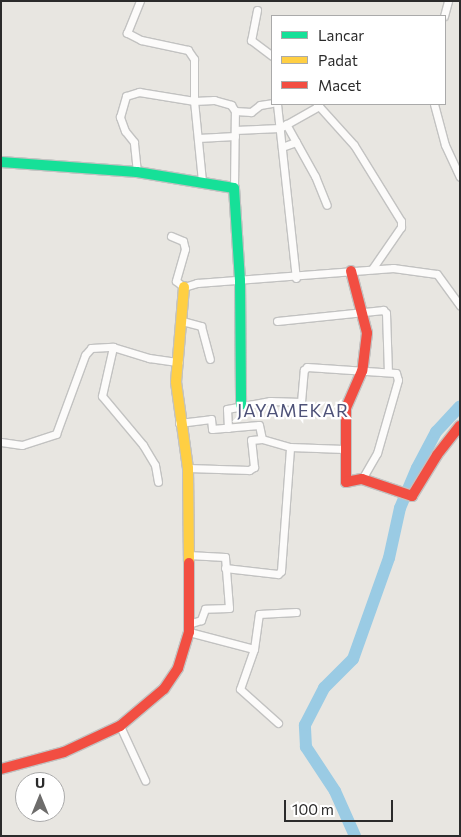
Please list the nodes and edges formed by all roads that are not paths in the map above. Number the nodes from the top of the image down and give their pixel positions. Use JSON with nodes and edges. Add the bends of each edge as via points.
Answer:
{"nodes":[{"id":1,"x":140,"y":1,"type":"edge"},
{"id":2,"x":448,"y":1,"type":"edge"},
{"id":3,"x":258,"y":10,"type":"dead end"},
{"id":4,"x":444,"y":15,"type":"edge"},
{"id":5,"x":271,"y":55,"type":"edge"},
{"id":6,"x":194,"y":100,"type":"junction"},
{"id":7,"x":271,"y":103,"type":"edge"},
{"id":8,"x":277,"y":105,"type":"edge"},
{"id":9,"x":318,"y":105,"type":"edge"},
{"id":10,"x":434,"y":105,"type":"edge"},
{"id":11,"x":235,"y":110,"type":"junction"},
{"id":12,"x":283,"y":126,"type":"junction"},
{"id":13,"x":235,"y":133,"type":"junction"},
{"id":14,"x":198,"y":138,"type":"junction"},
{"id":15,"x":296,"y":142,"type":"junction"},
{"id":16,"x":282,"y":147,"type":"junction"},
{"id":17,"x":1,"y":162,"type":"edge"},
{"id":18,"x":137,"y":172,"type":"junction"},
{"id":19,"x":460,"y":177,"type":"edge"},
{"id":20,"x":202,"y":181,"type":"junction"},
{"id":21,"x":234,"y":188,"type":"junction"},
{"id":22,"x":327,"y":205,"type":"dead end"},
{"id":23,"x":171,"y":236,"type":"dead end"},
{"id":24,"x":372,"y":269,"type":"junction"},
{"id":25,"x":351,"y":271,"type":"junction"},
{"id":26,"x":296,"y":278,"type":"junction"},
{"id":27,"x":240,"y":280,"type":"junction"},
{"id":28,"x":184,"y":287,"type":"junction"},
{"id":29,"x":460,"y":306,"type":"edge"},
{"id":30,"x":362,"y":312,"type":"junction"},
{"id":31,"x":277,"y":321,"type":"dead end"},
{"id":32,"x":182,"y":322,"type":"junction"},
{"id":33,"x":113,"y":347,"type":"junction"},
{"id":34,"x":210,"y":359,"type":"dead end"},
{"id":35,"x":179,"y":362,"type":"junction"},
{"id":36,"x":362,"y":371,"type":"junction"},
{"id":37,"x":388,"y":372,"type":"junction"},
{"id":38,"x":241,"y":405,"type":"junction"},
{"id":39,"x":179,"y":423,"type":"junction"},
{"id":40,"x":460,"y":426,"type":"edge"},
{"id":41,"x":228,"y":428,"type":"junction"},
{"id":42,"x":262,"y":439,"type":"junction"},
{"id":43,"x":1,"y":442,"type":"edge"},
{"id":44,"x":290,"y":447,"type":"junction"},
{"id":45,"x":344,"y":450,"type":"junction"},
{"id":46,"x":188,"y":468,"type":"junction"},
{"id":47,"x":362,"y":479,"type":"junction"},
{"id":48,"x":158,"y":482,"type":"dead end"},
{"id":49,"x":188,"y":555,"type":"junction"},
{"id":50,"x":225,"y":568,"type":"junction"},
{"id":51,"x":296,"y":612,"type":"dead end"},
{"id":52,"x":189,"y":628,"type":"junction"},
{"id":53,"x":254,"y":649,"type":"junction"},
{"id":54,"x":278,"y":723,"type":"dead end"},
{"id":55,"x":120,"y":726,"type":"junction"},
{"id":56,"x":1,"y":769,"type":"edge"},
{"id":57,"x":146,"y":780,"type":"dead end"}],
"edges":[{"from":1,"to":6,"type":"street","via":[[128,33],[141,40],[188,50],[194,59]]},
{"from":2,"to":4,"type":"street"},
{"from":3,"to":5,"type":"street","via":[[251,40]]},
{"from":6,"to":11,"type":"street","via":[[214,100],[231,105]]},
{"from":6,"to":14,"type":"street"},
{"from":6,"to":18,"type":"street","via":[[140,92],[126,96],[120,117],[134,142]]},
{"from":7,"to":11,"type":"street","via":[[260,105],[251,112]]},
{"from":8,"to":12,"type":"street"},
{"from":9,"to":12,"type":"street"},
{"from":9,"to":24,"type":"street","via":[[354,145],[401,221],[401,227]]},
{"from":10,"to":19,"type":"street","via":[[445,145]]},
{"from":11,"to":13,"type":"street"},
{"from":12,"to":13,"type":"street"},
{"from":12,"to":15,"type":"street"},
{"from":12,"to":16,"type":"street"},
{"from":13,"to":14,"type":"street"},
{"from":13,"to":21,"type":"street"},
{"from":14,"to":20,"type":"street"},
{"from":15,"to":16,"type":"street"},
{"from":15,"to":22,"type":"street","via":[[316,176]]},
{"from":16,"to":26,"type":"street"},
{"from":17,"to":18,"type":"street"},
{"from":18,"to":20,"type":"street"},
{"from":20,"to":21,"type":"street"},
{"from":21,"to":27,"type":"street"},
{"from":23,"to":28,"type":"street","via":[[184,240],[185,249],[176,281]]},
{"from":24,"to":25,"type":"street"},
{"from":24,"to":29,"type":"street","via":[[437,274]]},
{"from":25,"to":26,"type":"street"},
{"from":25,"to":30,"type":"street"},
{"from":26,"to":27,"type":"street"},
{"from":27,"to":28,"type":"street"},
{"from":27,"to":38,"type":"street"},
{"from":28,"to":32,"type":"street"},
{"from":30,"to":31,"type":"street"},
{"from":30,"to":36,"type":"street","via":[[367,333]]},
{"from":30,"to":37,"type":"street","via":[[383,310],[386,313]]},
{"from":32,"to":34,"type":"street","via":[[201,326]]},
{"from":32,"to":35,"type":"street"},
{"from":33,"to":35,"type":"street","via":[[149,358]]},
{"from":33,"to":43,"type":"street","via":[[96,346],[88,351],[65,415],[53,436],[22,444]]},
{"from":33,"to":48,"type":"street","via":[[102,396],[143,445],[155,465]]},
{"from":35,"to":39,"type":"street","via":[[176,382]]},
{"from":36,"to":37,"type":"street"},
{"from":36,"to":38,"type":"street","via":[[307,367],[301,402],[270,401]]},
{"from":36,"to":45,"type":"street","via":[[346,408]]},
{"from":37,"to":47,"type":"street","via":[[396,373],[398,380],[377,453]]},
{"from":38,"to":41,"type":"street","via":[[225,411]]},
{"from":39,"to":41,"type":"street","via":[[211,419],[212,429]]},
{"from":39,"to":46,"type":"street"},
{"from":40,"to":47,"type":"street","via":[[437,455],[412,496]]},
{"from":41,"to":42,"type":"street","via":[[259,425]]},
{"from":42,"to":44,"type":"street"},
{"from":42,"to":46,"type":"street","via":[[251,440],[254,466],[249,470]]},
{"from":44,"to":45,"type":"street"},
{"from":44,"to":50,"type":"street","via":[[281,571],[278,574]]},
{"from":45,"to":47,"type":"street","via":[[346,482]]},
{"from":46,"to":49,"type":"street"},
{"from":49,"to":50,"type":"street","via":[[225,557]]},
{"from":49,"to":52,"type":"street"},
{"from":50,"to":52,"type":"street","via":[[229,608],[205,609],[201,620]]},
{"from":51,"to":53,"type":"street","via":[[259,614]]},
{"from":52,"to":53,"type":"street"},
{"from":52,"to":55,"type":"street","via":[[178,668],[164,688]]},
{"from":53,"to":54,"type":"street","via":[[239,684],[240,689]]},
{"from":55,"to":56,"type":"street","via":[[64,752]]},
{"from":55,"to":57,"type":"street"}]}
